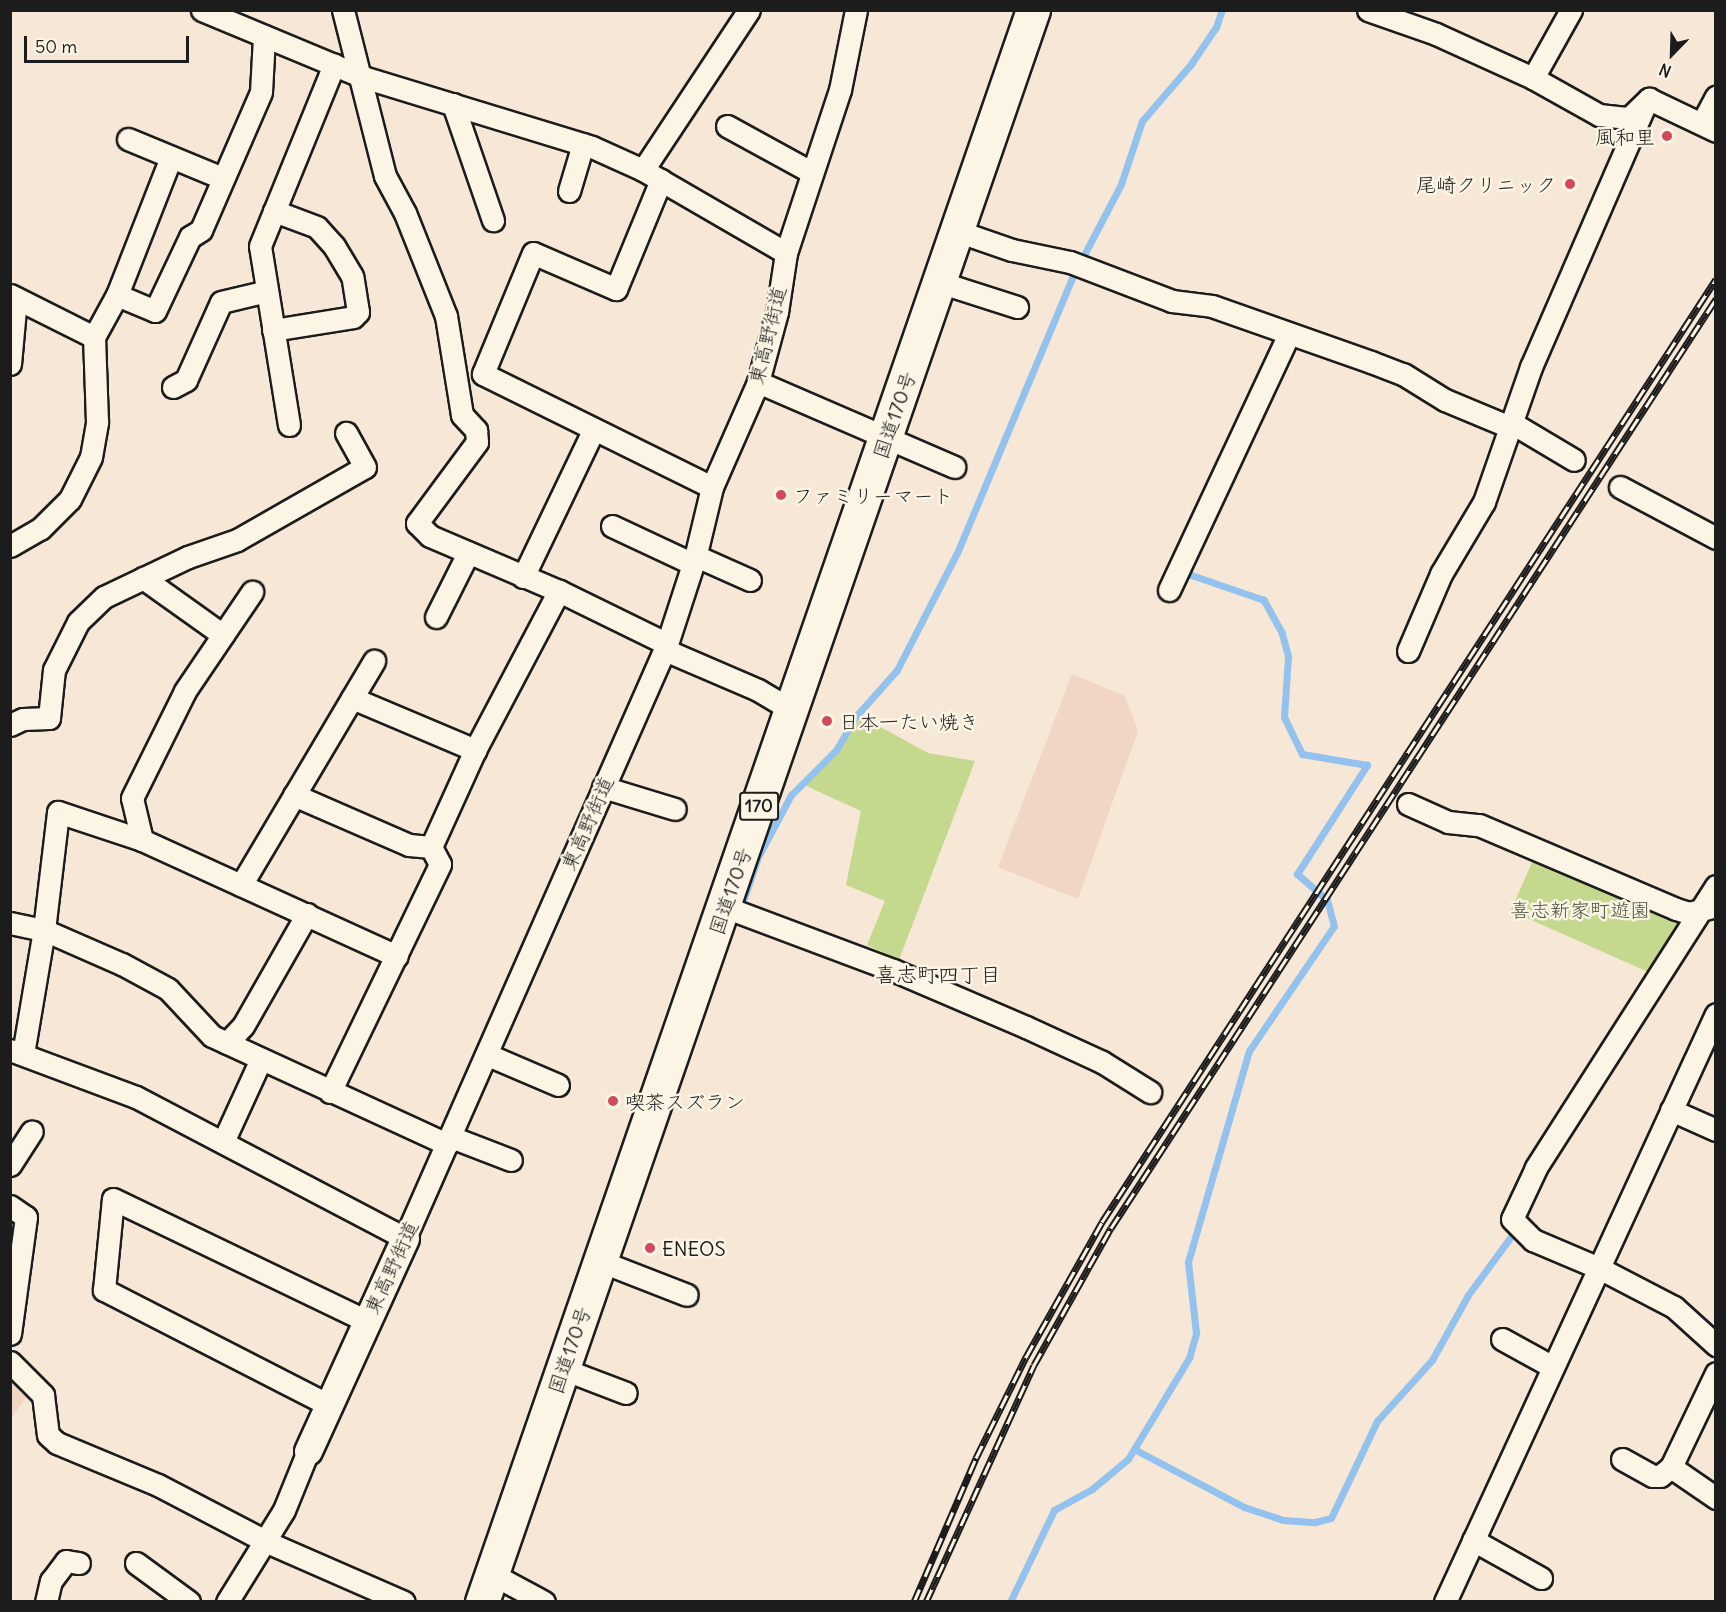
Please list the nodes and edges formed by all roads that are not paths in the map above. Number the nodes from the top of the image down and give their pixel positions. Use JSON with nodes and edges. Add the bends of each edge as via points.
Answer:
{"nodes":[{"id":1,"x":202,"y":10,"type":"edge"},
{"id":2,"x":344,"y":10,"type":"edge"},
{"id":3,"x":749,"y":10,"type":"edge"},
{"id":4,"x":856,"y":10,"type":"edge"},
{"id":5,"x":1033,"y":10,"type":"edge"},
{"id":6,"x":1368,"y":10,"type":"edge"},
{"id":7,"x":1571,"y":10,"type":"edge"},
{"id":8,"x":264,"y":36,"type":"junction"},
{"id":9,"x":334,"y":65,"type":"junction"},
{"id":10,"x":363,"y":77,"type":"junction"},
{"id":11,"x":1533,"y":78,"type":"junction"},
{"id":12,"x":1716,"y":97,"type":"edge"},
{"id":13,"x":453,"y":104,"type":"junction"},
{"id":14,"x":1645,"y":105,"type":"junction"},
{"id":15,"x":727,"y":126,"type":"dead end"},
{"id":16,"x":1709,"y":127,"type":"edge"},
{"id":17,"x":128,"y":139,"type":"dead end"},
{"id":18,"x":583,"y":144,"type":"junction"},
{"id":19,"x":171,"y":157,"type":"junction"},
{"id":20,"x":811,"y":172,"type":"junction"},
{"id":21,"x":652,"y":175,"type":"junction"},
{"id":22,"x":222,"y":178,"type":"junction"},
{"id":23,"x":568,"y":191,"type":"dead end"},
{"id":24,"x":274,"y":211,"type":"junction"},
{"id":25,"x":493,"y":220,"type":"dead end"},
{"id":26,"x":957,"y":231,"type":"junction"},
{"id":27,"x":786,"y":253,"type":"junction"},
{"id":28,"x":939,"y":282,"type":"junction"},
{"id":29,"x":267,"y":291,"type":"junction"},
{"id":30,"x":117,"y":295,"type":"junction"},
{"id":31,"x":13,"y":297,"type":"edge"},
{"id":32,"x":1017,"y":307,"type":"dead end"},
{"id":33,"x":273,"y":330,"type":"junction"},
{"id":34,"x":1289,"y":334,"type":"junction"},
{"id":35,"x":94,"y":337,"type":"junction"},
{"id":36,"x":10,"y":364,"type":"edge"},
{"id":37,"x":758,"y":382,"type":"junction"},
{"id":38,"x":173,"y":387,"type":"dead end"},
{"id":39,"x":289,"y":425,"type":"dead end"},
{"id":40,"x":1510,"y":425,"type":"junction"},
{"id":41,"x":594,"y":429,"type":"junction"},
{"id":42,"x":346,"y":433,"type":"dead end"},
{"id":43,"x":886,"y":437,"type":"junction"},
{"id":44,"x":1574,"y":460,"type":"dead end"},
{"id":45,"x":954,"y":467,"type":"dead end"},
{"id":46,"x":711,"y":487,"type":"junction"},
{"id":47,"x":1620,"y":487,"type":"dead end"},
{"id":48,"x":612,"y":526,"type":"dead end"},
{"id":49,"x":1716,"y":538,"type":"edge"},
{"id":50,"x":10,"y":546,"type":"edge"},
{"id":51,"x":468,"y":553,"type":"junction"},
{"id":52,"x":694,"y":560,"type":"junction"},
{"id":53,"x":523,"y":577,"type":"junction"},
{"id":54,"x":143,"y":578,"type":"junction"},
{"id":55,"x":750,"y":580,"type":"dead end"},
{"id":56,"x":1169,"y":590,"type":"dead end"},
{"id":57,"x":559,"y":591,"type":"junction"},
{"id":58,"x":252,"y":592,"type":"dead end"},
{"id":59,"x":436,"y":617,"type":"dead end"},
{"id":60,"x":223,"y":635,"type":"junction"},
{"id":61,"x":666,"y":647,"type":"junction"},
{"id":62,"x":1408,"y":651,"type":"dead end"},
{"id":63,"x":374,"y":661,"type":"dead end"},
{"id":64,"x":352,"y":698,"type":"junction"},
{"id":65,"x":791,"y":710,"type":"junction"},
{"id":66,"x":10,"y":725,"type":"edge"},
{"id":67,"x":476,"y":750,"type":"junction"},
{"id":68,"x":603,"y":787,"type":"junction"},
{"id":69,"x":294,"y":795,"type":"junction"},
{"id":70,"x":1408,"y":804,"type":"dead end"},
{"id":71,"x":675,"y":809,"type":"dead end"},
{"id":72,"x":142,"y":840,"type":"junction"},
{"id":73,"x":431,"y":847,"type":"junction"},
{"id":74,"x":241,"y":885,"type":"junction"},
{"id":75,"x":1716,"y":886,"type":"edge"},
{"id":76,"x":725,"y":907,"type":"junction"},
{"id":77,"x":1709,"y":909,"type":"edge"},
{"id":78,"x":306,"y":914,"type":"junction"},
{"id":79,"x":10,"y":923,"type":"edge"},
{"id":80,"x":44,"y":930,"type":"junction"},
{"id":81,"x":397,"y":956,"type":"junction"},
{"id":82,"x":1716,"y":1014,"type":"edge"},
{"id":83,"x":227,"y":1043,"type":"junction"},
{"id":84,"x":17,"y":1052,"type":"edge"},
{"id":85,"x":488,"y":1055,"type":"junction"},
{"id":86,"x":260,"y":1061,"type":"junction"},
{"id":87,"x":558,"y":1085,"type":"dead end"},
{"id":88,"x":330,"y":1092,"type":"junction"},
{"id":89,"x":1150,"y":1092,"type":"dead end"},
{"id":90,"x":1671,"y":1110,"type":"junction"},
{"id":91,"x":1716,"y":1130,"type":"edge"},
{"id":92,"x":32,"y":1131,"type":"dead end"},
{"id":93,"x":449,"y":1140,"type":"junction"},
{"id":94,"x":223,"y":1142,"type":"junction"},
{"id":95,"x":511,"y":1160,"type":"dead end"},
{"id":96,"x":10,"y":1165,"type":"edge"},
{"id":97,"x":10,"y":1206,"type":"edge"},
{"id":98,"x":405,"y":1238,"type":"junction"},
{"id":99,"x":600,"y":1261,"type":"junction"},
{"id":100,"x":1599,"y":1268,"type":"junction"},
{"id":101,"x":687,"y":1295,"type":"dead end"},
{"id":102,"x":367,"y":1321,"type":"junction"},
{"id":103,"x":10,"y":1334,"type":"edge"},
{"id":104,"x":1502,"y":1339,"type":"dead end"},
{"id":105,"x":1716,"y":1345,"type":"edge"},
{"id":106,"x":10,"y":1362,"type":"edge"},
{"id":107,"x":1553,"y":1367,"type":"junction"},
{"id":108,"x":563,"y":1369,"type":"junction"},
{"id":109,"x":1716,"y":1372,"type":"edge"},
{"id":110,"x":626,"y":1393,"type":"dead end"},
{"id":111,"x":329,"y":1405,"type":"junction"},
{"id":112,"x":308,"y":1451,"type":"joint"},
{"id":113,"x":1622,"y":1459,"type":"dead end"},
{"id":114,"x":1671,"y":1467,"type":"junction"},
{"id":115,"x":1716,"y":1498,"type":"edge"},
{"id":116,"x":1473,"y":1540,"type":"junction"},
{"id":117,"x":264,"y":1541,"type":"junction"},
{"id":118,"x":80,"y":1563,"type":"dead end"},
{"id":119,"x":136,"y":1563,"type":"dead end"},
{"id":120,"x":1541,"y":1578,"type":"dead end"},
{"id":121,"x":487,"y":1588,"type":"edge"},
{"id":122,"x":46,"y":1602,"type":"edge"},
{"id":123,"x":189,"y":1602,"type":"edge"},
{"id":124,"x":227,"y":1602,"type":"edge"},
{"id":125,"x":404,"y":1602,"type":"edge"},
{"id":126,"x":544,"y":1602,"type":"edge"},
{"id":127,"x":1445,"y":1602,"type":"edge"}],
"edges":[{"from":1,"to":8,"type":"street"},
{"from":2,"to":10,"type":"street"},
{"from":3,"to":21,"type":"street"},
{"from":4,"to":20,"type":"street","name":"東高野街道","via":[[840,90]]},
{"from":5,"to":26,"type":"highway","name":"国道170号","number":"170"},
{"from":6,"to":11,"type":"street","via":[[1436,34]]},
{"from":7,"to":11,"type":"street"},
{"from":8,"to":9,"type":"street"},
{"from":8,"to":22,"type":"street","via":[[261,92]]},
{"from":9,"to":10,"type":"street"},
{"from":9,"to":24,"type":"street"},
{"from":10,"to":13,"type":"street"},
{"from":10,"to":51,"type":"street","via":[[385,176],[405,213],[446,316],[462,415],[476,430],[477,442],[417,523],[430,536]]},
{"from":11,"to":14,"type":"street","via":[[1599,115],[1629,118]]},
{"from":12,"to":16,"type":"street"},
{"from":13,"to":18,"type":"street"},
{"from":13,"to":25,"type":"street"},
{"from":14,"to":16,"type":"street","via":[[1649,99]]},
{"from":14,"to":40,"type":"street","via":[[1531,367]]},
{"from":15,"to":20,"type":"street"},
{"from":17,"to":19,"type":"street"},
{"from":18,"to":21,"type":"street"},
{"from":18,"to":23,"type":"street"},
{"from":19,"to":22,"type":"street"},
{"from":19,"to":30,"type":"street"},
{"from":20,"to":27,"type":"street","name":"東高野街道"},
{"from":21,"to":27,"type":"street"},
{"from":21,"to":41,"type":"street","via":[[616,289],[533,254],[483,374]]},
{"from":22,"to":30,"type":"street","via":[[201,230],[190,237],[155,311]]},
{"from":24,"to":29,"type":"street","via":[[260,246]]},
{"from":24,"to":33,"type":"street","via":[[317,227],[334,246],[352,276],[358,312],[353,317]]},
{"from":26,"to":28,"type":"highway","name":"国道170号","number":"170"},
{"from":26,"to":34,"type":"street","via":[[1012,250],[1070,262],[1172,301],[1212,306]]},
{"from":27,"to":37,"type":"street","name":"東高野街道","via":[[777,312]]},
{"from":28,"to":32,"type":"street"},
{"from":28,"to":43,"type":"highway","name":"国道170号","number":"170"},
{"from":29,"to":33,"type":"street"},
{"from":29,"to":38,"type":"street","via":[[220,302],[186,380]]},
{"from":30,"to":35,"type":"street"},
{"from":31,"to":35,"type":"street"},
{"from":31,"to":36,"type":"street"},
{"from":33,"to":39,"type":"street"},
{"from":34,"to":40,"type":"street","via":[[1403,374],[1444,400]]},
{"from":34,"to":56,"type":"street"},
{"from":35,"to":50,"type":"street","via":[[97,422],[92,457],[70,499],[40,529]]},
{"from":37,"to":43,"type":"street"},
{"from":37,"to":46,"type":"street","name":"東高野街道"},
{"from":40,"to":44,"type":"street"},
{"from":40,"to":62,"type":"street","via":[[1484,502],[1441,574]]},
{"from":41,"to":46,"type":"street"},
{"from":41,"to":53,"type":"street"},
{"from":42,"to":54,"type":"street","via":[[365,468],[237,540]]},
{"from":43,"to":45,"type":"street"},
{"from":43,"to":65,"type":"highway","name":"国道170号","number":"170"},
{"from":46,"to":52,"type":"street","name":"東高野街道"},
{"from":47,"to":49,"type":"street"},
{"from":48,"to":52,"type":"street"},
{"from":51,"to":53,"type":"street"},
{"from":51,"to":59,"type":"street"},
{"from":52,"to":55,"type":"street"},
{"from":52,"to":61,"type":"street","name":"東高野街道"},
{"from":53,"to":57,"type":"street"},
{"from":54,"to":60,"type":"street"},
{"from":54,"to":66,"type":"street","via":[[104,597],[78,622],[54,670],[49,718],[23,719]]},
{"from":57,"to":61,"type":"street"},
{"from":57,"to":67,"type":"street"},
{"from":58,"to":60,"type":"street"},
{"from":60,"to":72,"type":"street","via":[[185,691],[132,798]]},
{"from":61,"to":65,"type":"street","via":[[758,690]]},
{"from":61,"to":68,"type":"street","name":"東高野街道"},
{"from":63,"to":64,"type":"street"},
{"from":64,"to":67,"type":"street"},
{"from":64,"to":69,"type":"street"},
{"from":65,"to":76,"type":"highway","name":"国道170号","number":"170"},
{"from":67,"to":73,"type":"street"},
{"from":68,"to":71,"type":"street"},
{"from":68,"to":85,"type":"street","name":"東高野街道","via":[[519,971]]},
{"from":69,"to":73,"type":"street","via":[[409,845]]},
{"from":69,"to":74,"type":"street"},
{"from":70,"to":77,"type":"street","via":[[1449,822],[1479,825],[1676,909],[1689,913]]},
{"from":72,"to":74,"type":"street"},
{"from":72,"to":80,"type":"street","via":[[58,812]]},
{"from":73,"to":81,"type":"street","via":[[440,864]]},
{"from":74,"to":78,"type":"street"},
{"from":75,"to":77,"type":"street"},
{"from":76,"to":89,"type":"street","via":[[892,970],[1026,1027],[1102,1062]]},
{"from":76,"to":99,"type":"highway","name":"国道170号","number":"170"},
{"from":77,"to":100,"type":"street","via":[[1536,1168],[1512,1219],[1533,1240]]},
{"from":78,"to":81,"type":"street"},
{"from":78,"to":83,"type":"street","via":[[243,1026]]},
{"from":79,"to":80,"type":"street"},
{"from":80,"to":83,"type":"street","via":[[168,989],[212,1036]]},
{"from":80,"to":84,"type":"street"},
{"from":81,"to":88,"type":"street"},
{"from":82,"to":90,"type":"street"},
{"from":83,"to":86,"type":"street"},
{"from":84,"to":94,"type":"street","via":[[136,1097]]},
{"from":85,"to":87,"type":"street"},
{"from":85,"to":93,"type":"street","name":"東高野街道"},
{"from":86,"to":88,"type":"street"},
{"from":86,"to":94,"type":"street"},
{"from":88,"to":93,"type":"street"},
{"from":90,"to":91,"type":"street"},
{"from":90,"to":100,"type":"street"},
{"from":92,"to":96,"type":"street"},
{"from":93,"to":95,"type":"street"},
{"from":93,"to":98,"type":"street","name":"東高野街道"},
{"from":94,"to":98,"type":"street"},
{"from":97,"to":103,"type":"street","via":[[26,1217]]},
{"from":98,"to":102,"type":"street","name":"東高野街道"},
{"from":99,"to":101,"type":"street"},
{"from":99,"to":108,"type":"highway","name":"国道170号","number":"170"},
{"from":100,"to":105,"type":"street","via":[[1674,1307]]},
{"from":100,"to":107,"type":"street"},
{"from":102,"to":111,"type":"street","name":"東高野街道"},
{"from":102,"to":111,"type":"street","via":[[113,1199],[104,1290]]},
{"from":104,"to":107,"type":"street"},
{"from":106,"to":117,"type":"street","via":[[43,1395],[48,1435],[57,1443],[158,1485]]},
{"from":107,"to":116,"type":"street"},
{"from":108,"to":110,"type":"street"},
{"from":108,"to":121,"type":"highway","name":"国道170号","number":"170"},
{"from":109,"to":114,"type":"street"},
{"from":111,"to":112,"type":"street","name":"東高野街道"},
{"from":112,"to":117,"type":"street","name":"東高野街道","via":[[284,1510]]},
{"from":113,"to":114,"type":"street","via":[[1653,1476],[1660,1476]]},
{"from":114,"to":115,"type":"street"},
{"from":116,"to":120,"type":"street"},
{"from":116,"to":127,"type":"street"},
{"from":117,"to":124,"type":"street","name":"東高野街道"},
{"from":117,"to":125,"type":"street"},
{"from":118,"to":122,"type":"street","via":[[66,1561],[51,1581]]},
{"from":119,"to":123,"type":"street"},
{"from":121,"to":126,"type":"street"}]}
